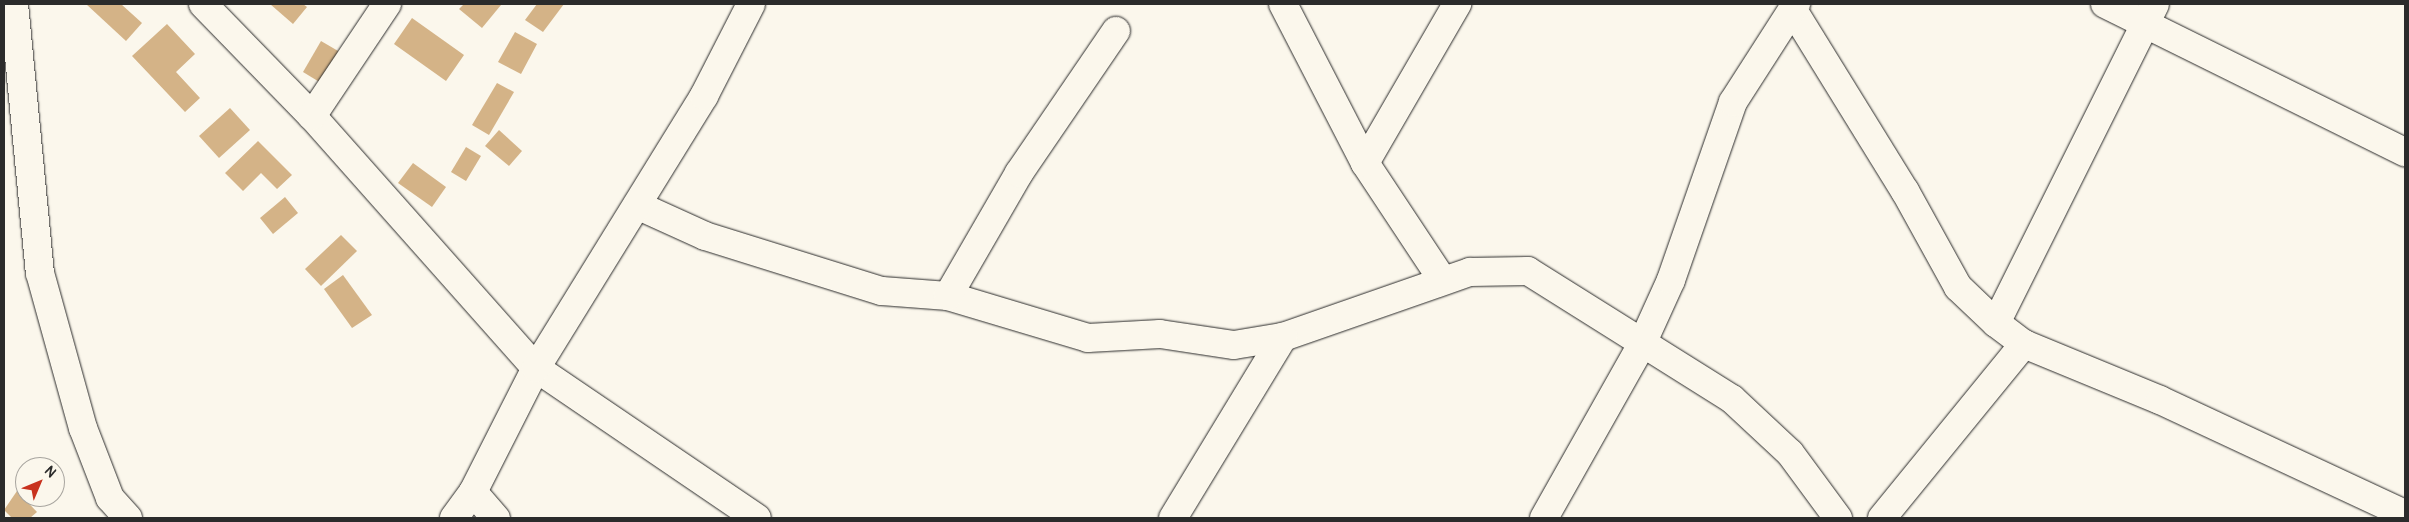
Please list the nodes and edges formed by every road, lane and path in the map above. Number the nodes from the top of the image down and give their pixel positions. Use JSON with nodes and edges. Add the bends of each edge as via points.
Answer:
{"nodes":[{"id":1,"x":14,"y":4,"type":"edge"},
{"id":2,"x":203,"y":4,"type":"edge"},
{"id":3,"x":387,"y":4,"type":"edge"},
{"id":4,"x":750,"y":4,"type":"edge"},
{"id":5,"x":1283,"y":4,"type":"edge"},
{"id":6,"x":1457,"y":4,"type":"edge"},
{"id":7,"x":2105,"y":4,"type":"edge"},
{"id":8,"x":1794,"y":7,"type":"edge"},
{"id":9,"x":2151,"y":14,"type":"edge"},
{"id":10,"x":1116,"y":31,"type":"dead end"},
{"id":11,"x":312,"y":116,"type":"junction"},
{"id":12,"x":2405,"y":152,"type":"edge"},
{"id":13,"x":1365,"y":163,"type":"junction"},
{"id":14,"x":639,"y":206,"type":"junction"},
{"id":15,"x":1444,"y":281,"type":"junction"},
{"id":16,"x":948,"y":296,"type":"junction"},
{"id":17,"x":1996,"y":323,"type":"junction"},
{"id":18,"x":1283,"y":336,"type":"junction"},
{"id":19,"x":1642,"y":344,"type":"junction"},
{"id":20,"x":2024,"y":344,"type":"junction"},
{"id":21,"x":536,"y":368,"type":"junction"},
{"id":22,"x":473,"y":492,"type":"junction"},
{"id":23,"x":2405,"y":514,"type":"edge"},
{"id":24,"x":128,"y":518,"type":"edge"},
{"id":25,"x":454,"y":518,"type":"edge"},
{"id":26,"x":496,"y":518,"type":"edge"},
{"id":27,"x":757,"y":518,"type":"edge"},
{"id":28,"x":1173,"y":518,"type":"edge"},
{"id":29,"x":1544,"y":518,"type":"edge"},
{"id":30,"x":1838,"y":518,"type":"edge"},
{"id":31,"x":1882,"y":518,"type":"edge"}],
"edges":[{"from":1,"to":24,"type":"street","via":[[40,273],[83,428],[110,498]]},
{"from":2,"to":11,"type":"street"},
{"from":3,"to":11,"type":"street"},
{"from":4,"to":14,"type":"street","via":[[704,96]]},
{"from":5,"to":13,"type":"street"},
{"from":6,"to":13,"type":"street"},
{"from":7,"to":9,"type":"street"},
{"from":8,"to":17,"type":"street","via":[[1905,191],[1958,287]]},
{"from":8,"to":19,"type":"street","via":[[1733,102],[1670,280]]},
{"from":9,"to":12,"type":"street"},
{"from":9,"to":17,"type":"street"},
{"from":10,"to":16,"type":"street","via":[[1019,173]]},
{"from":11,"to":21,"type":"street"},
{"from":13,"to":15,"type":"street"},
{"from":14,"to":16,"type":"street","via":[[705,236],[882,291]]},
{"from":14,"to":21,"type":"street"},
{"from":15,"to":18,"type":"street"},
{"from":15,"to":19,"type":"street","via":[[1470,272],[1528,270]]},
{"from":16,"to":18,"type":"street","via":[[1088,338],[1160,334],[1234,345]]},
{"from":17,"to":20,"type":"street"},
{"from":18,"to":28,"type":"street"},
{"from":19,"to":29,"type":"street"},
{"from":19,"to":30,"type":"street","via":[[1732,399],[1790,453]]},
{"from":20,"to":23,"type":"street","via":[[2160,400]]},
{"from":20,"to":31,"type":"street"},
{"from":21,"to":22,"type":"street"},
{"from":21,"to":27,"type":"street"},
{"from":22,"to":25,"type":"street"},
{"from":22,"to":26,"type":"street"}]}
